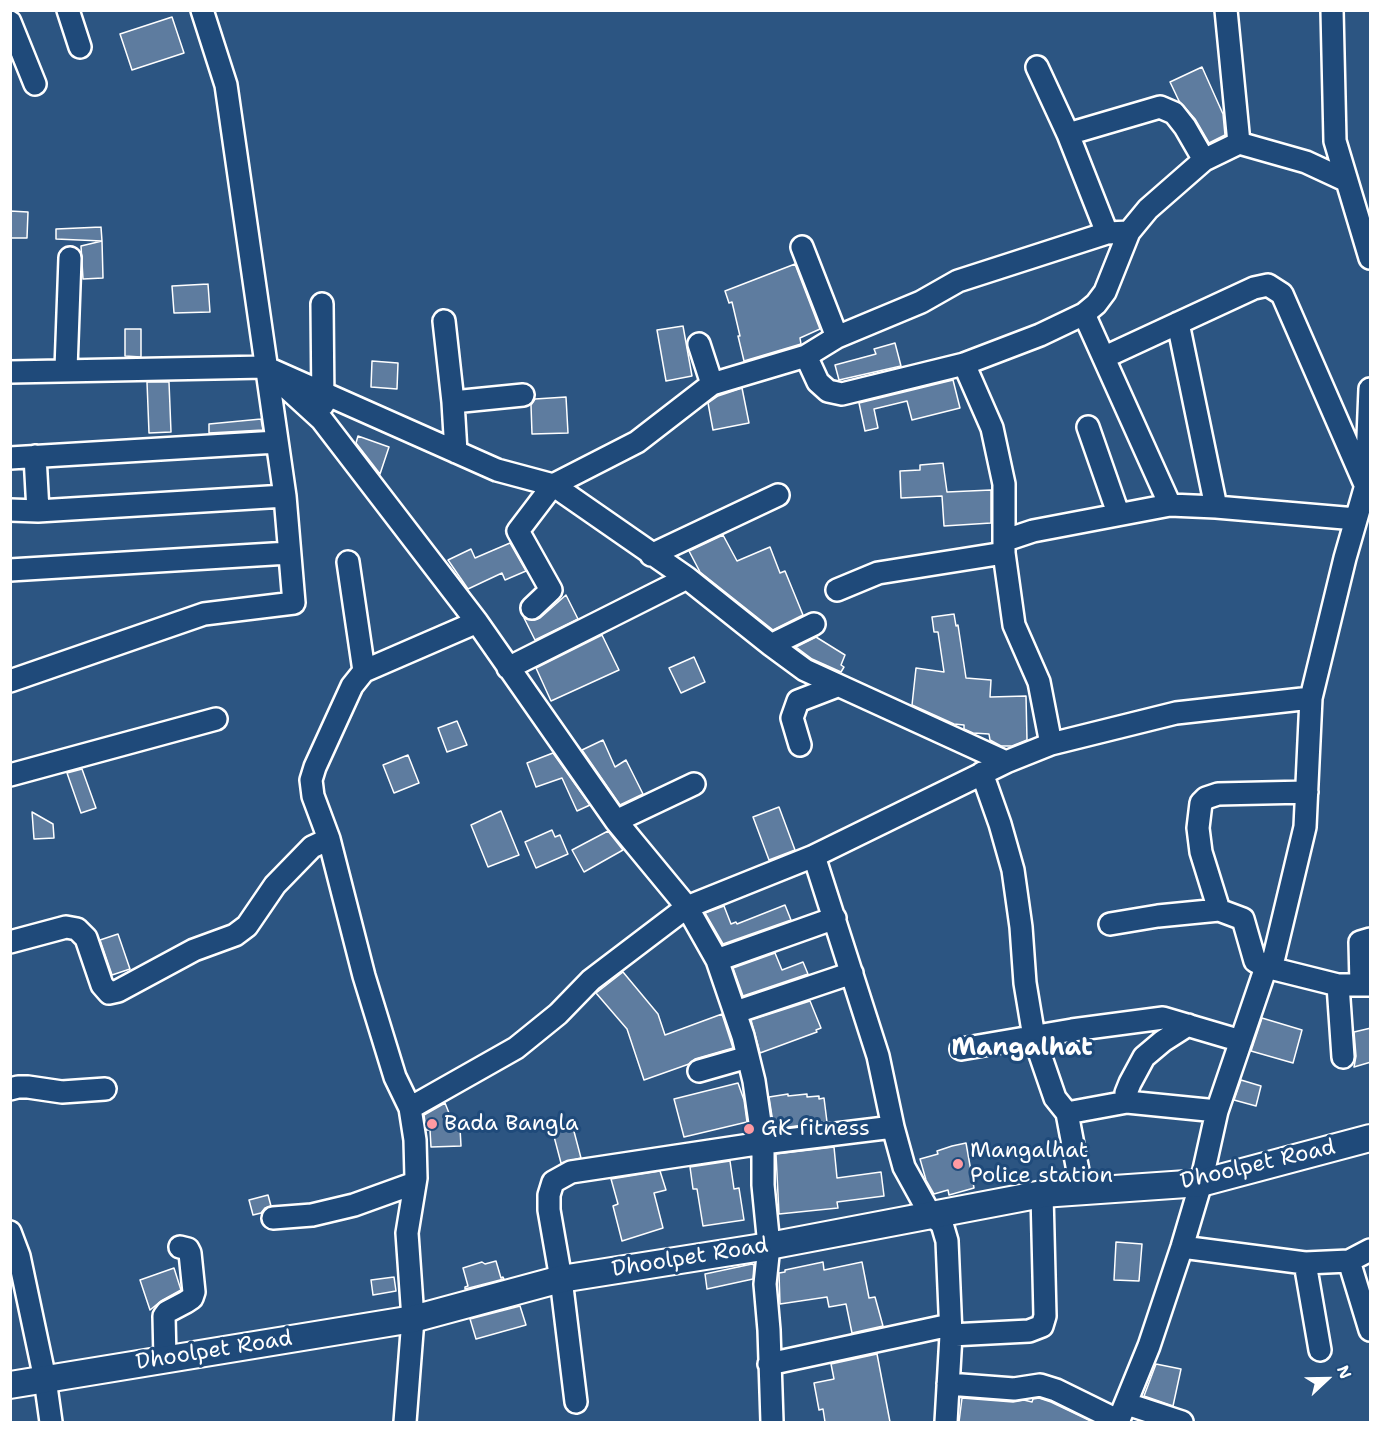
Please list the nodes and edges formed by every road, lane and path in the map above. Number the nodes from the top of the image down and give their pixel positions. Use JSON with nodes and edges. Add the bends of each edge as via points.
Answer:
{"nodes":[{"id":1,"x":68,"y":10,"type":"edge"},
{"id":2,"x":202,"y":10,"type":"edge"},
{"id":3,"x":1226,"y":10,"type":"edge"},
{"id":4,"x":1332,"y":10,"type":"edge"},
{"id":5,"x":10,"y":22,"type":"edge"},
{"id":6,"x":80,"y":47,"type":"dead end"},
{"id":7,"x":1036,"y":67,"type":"dead end"},
{"id":8,"x":35,"y":84,"type":"dead end"},
{"id":9,"x":1068,"y":134,"type":"junction"},
{"id":10,"x":1239,"y":143,"type":"junction"},
{"id":11,"x":1204,"y":160,"type":"junction"},
{"id":12,"x":1347,"y":181,"type":"junction"},
{"id":13,"x":1129,"y":232,"type":"junction"},
{"id":14,"x":1107,"y":233,"type":"junction"},
{"id":15,"x":802,"y":247,"type":"dead end"},
{"id":16,"x":70,"y":258,"type":"dead end"},
{"id":17,"x":1371,"y":258,"type":"edge"},
{"id":18,"x":322,"y":303,"type":"dead end"},
{"id":19,"x":1084,"y":314,"type":"junction"},
{"id":20,"x":444,"y":321,"type":"dead end"},
{"id":21,"x":1178,"y":323,"type":"junction"},
{"id":22,"x":837,"y":337,"type":"junction"},
{"id":23,"x":699,"y":344,"type":"dead end"},
{"id":24,"x":806,"y":356,"type":"junction"},
{"id":25,"x":1105,"y":357,"type":"junction"},
{"id":26,"x":964,"y":364,"type":"junction"},
{"id":27,"x":265,"y":367,"type":"junction"},
{"id":28,"x":66,"y":369,"type":"junction"},
{"id":29,"x":10,"y":372,"type":"edge"},
{"id":30,"x":712,"y":384,"type":"junction"},
{"id":31,"x":1371,"y":388,"type":"edge"},
{"id":32,"x":324,"y":393,"type":"junction"},
{"id":33,"x":524,"y":395,"type":"dead end"},
{"id":34,"x":453,"y":402,"type":"junction"},
{"id":35,"x":322,"y":420,"type":"junction"},
{"id":36,"x":1088,"y":427,"type":"dead end"},
{"id":37,"x":277,"y":442,"type":"junction"},
{"id":38,"x":456,"y":452,"type":"junction"},
{"id":39,"x":34,"y":456,"type":"junction"},
{"id":40,"x":10,"y":458,"type":"edge"},
{"id":41,"x":553,"y":485,"type":"junction"},
{"id":42,"x":1366,"y":485,"type":"junction"},
{"id":43,"x":778,"y":495,"type":"dead end"},
{"id":44,"x":285,"y":496,"type":"junction"},
{"id":45,"x":1170,"y":505,"type":"junction"},
{"id":46,"x":1216,"y":507,"type":"junction"},
{"id":47,"x":10,"y":510,"type":"edge"},
{"id":48,"x":38,"y":511,"type":"junction"},
{"id":49,"x":1118,"y":513,"type":"junction"},
{"id":50,"x":1356,"y":519,"type":"junction"},
{"id":51,"x":1005,"y":546,"type":"junction"},
{"id":52,"x":289,"y":552,"type":"junction"},
{"id":53,"x":651,"y":555,"type":"junction"},
{"id":54,"x":348,"y":562,"type":"dead end"},
{"id":55,"x":10,"y":570,"type":"edge"},
{"id":56,"x":687,"y":579,"type":"junction"},
{"id":57,"x":837,"y":590,"type":"dead end"},
{"id":58,"x":532,"y":608,"type":"dead end"},
{"id":59,"x":477,"y":622,"type":"junction"},
{"id":60,"x":814,"y":624,"type":"dead end"},
{"id":61,"x":771,"y":645,"type":"junction"},
{"id":62,"x":508,"y":668,"type":"junction"},
{"id":63,"x":364,"y":671,"type":"junction"},
{"id":64,"x":10,"y":681,"type":"edge"},
{"id":65,"x":837,"y":686,"type":"junction"},
{"id":66,"x":1311,"y":698,"type":"junction"},
{"id":67,"x":216,"y":719,"type":"dead end"},
{"id":68,"x":1051,"y":744,"type":"junction"},
{"id":69,"x":800,"y":745,"type":"dead end"},
{"id":70,"x":1006,"y":762,"type":"junction"},
{"id":71,"x":982,"y":773,"type":"junction"},
{"id":72,"x":10,"y":775,"type":"edge"},
{"id":73,"x":694,"y":783,"type":"dead end"},
{"id":74,"x":1307,"y":792,"type":"junction"},
{"id":75,"x":616,"y":821,"type":"junction"},
{"id":76,"x":329,"y":839,"type":"junction"},
{"id":77,"x":814,"y":856,"type":"junction"},
{"id":78,"x":687,"y":907,"type":"junction"},
{"id":79,"x":1218,"y":910,"type":"junction"},
{"id":80,"x":835,"y":918,"type":"junction"},
{"id":81,"x":1110,"y":924,"type":"dead end"},
{"id":82,"x":1371,"y":939,"type":"edge"},
{"id":83,"x":10,"y":942,"type":"edge"},
{"id":84,"x":717,"y":960,"type":"junction"},
{"id":85,"x":1266,"y":967,"type":"junction"},
{"id":86,"x":852,"y":973,"type":"junction"},
{"id":87,"x":1338,"y":985,"type":"junction"},
{"id":88,"x":1366,"y":985,"type":"edge"},
{"id":89,"x":736,"y":1012,"type":"junction"},
{"id":90,"x":1188,"y":1025,"type":"junction"},
{"id":91,"x":1034,"y":1038,"type":"junction"},
{"id":92,"x":1241,"y":1041,"type":"junction"},
{"id":93,"x":961,"y":1049,"type":"dead end"},
{"id":94,"x":748,"y":1057,"type":"junction"},
{"id":95,"x":1343,"y":1057,"type":"dead end"},
{"id":96,"x":699,"y":1071,"type":"dead end"},
{"id":97,"x":10,"y":1089,"type":"edge"},
{"id":98,"x":105,"y":1089,"type":"dead end"},
{"id":99,"x":1127,"y":1102,"type":"junction"},
{"id":100,"x":410,"y":1108,"type":"junction"},
{"id":101,"x":1217,"y":1111,"type":"junction"},
{"id":102,"x":1066,"y":1113,"type":"junction"},
{"id":103,"x":893,"y":1127,"type":"junction"},
{"id":104,"x":1371,"y":1138,"type":"edge"},
{"id":105,"x":763,"y":1143,"type":"junction"},
{"id":106,"x":415,"y":1183,"type":"junction"},
{"id":107,"x":1201,"y":1183,"type":"junction"},
{"id":108,"x":1082,"y":1192,"type":"junction"},
{"id":109,"x":1042,"y":1194,"type":"junction"},
{"id":110,"x":930,"y":1214,"type":"junction"},
{"id":111,"x":273,"y":1218,"type":"dead end"},
{"id":112,"x":10,"y":1232,"type":"edge"},
{"id":113,"x":769,"y":1246,"type":"junction"},
{"id":114,"x":180,"y":1247,"type":"dead end"},
{"id":115,"x":1182,"y":1247,"type":"junction"},
{"id":116,"x":1371,"y":1250,"type":"edge"},
{"id":117,"x":14,"y":1257,"type":"edge"},
{"id":118,"x":1349,"y":1261,"type":"junction"},
{"id":119,"x":1305,"y":1263,"type":"junction"},
{"id":120,"x":561,"y":1279,"type":"junction"},
{"id":121,"x":413,"y":1319,"type":"junction"},
{"id":122,"x":1371,"y":1329,"type":"edge"},
{"id":123,"x":951,"y":1330,"type":"junction"},
{"id":124,"x":1320,"y":1350,"type":"dead end"},
{"id":125,"x":165,"y":1359,"type":"junction"},
{"id":126,"x":769,"y":1364,"type":"junction"},
{"id":127,"x":45,"y":1378,"type":"junction"},
{"id":128,"x":948,"y":1384,"type":"junction"},
{"id":129,"x":10,"y":1385,"type":"edge"},
{"id":130,"x":576,"y":1402,"type":"dead end"},
{"id":131,"x":1121,"y":1416,"type":"edge"},
{"id":132,"x":51,"y":1422,"type":"edge"},
{"id":133,"x":405,"y":1422,"type":"edge"},
{"id":134,"x":772,"y":1422,"type":"edge"},
{"id":135,"x":946,"y":1422,"type":"edge"},
{"id":136,"x":1182,"y":1422,"type":"edge"}],
"edges":[{"from":1,"to":6,"type":"street"},
{"from":2,"to":27,"type":"street","via":[[226,85]]},
{"from":3,"to":10,"type":"street"},
{"from":4,"to":12,"type":"street","via":[[1335,141]]},
{"from":5,"to":8,"type":"street"},
{"from":7,"to":9,"type":"street"},
{"from":9,"to":11,"type":"street","via":[[1160,107],[1173,113],[1185,127]]},
{"from":9,"to":14,"type":"street"},
{"from":10,"to":11,"type":"street"},
{"from":10,"to":12,"type":"street","via":[[1306,162]]},
{"from":11,"to":13,"type":"street"},
{"from":12,"to":17,"type":"street"},
{"from":13,"to":14,"type":"street"},
{"from":13,"to":19,"type":"street","via":[[1105,292]]},
{"from":14,"to":22,"type":"street","via":[[958,281],[921,302]]},
{"from":15,"to":22,"type":"street"},
{"from":16,"to":28,"type":"street"},
{"from":18,"to":32,"type":"street"},
{"from":19,"to":25,"type":"street"},
{"from":19,"to":26,"type":"street"},
{"from":20,"to":34,"type":"street"},
{"from":21,"to":25,"type":"street"},
{"from":21,"to":42,"type":"street","via":[[1254,288],[1268,285],[1282,294]]},
{"from":21,"to":46,"type":"street"},
{"from":22,"to":24,"type":"street"},
{"from":23,"to":30,"type":"street"},
{"from":24,"to":26,"type":"street","via":[[818,382],[828,391],[842,394]]},
{"from":24,"to":30,"type":"street"},
{"from":25,"to":45,"type":"street"},
{"from":26,"to":51,"type":"street","via":[[992,428],[1004,484]]},
{"from":27,"to":28,"type":"street"},
{"from":27,"to":32,"type":"street"},
{"from":27,"to":35,"type":"street"},
{"from":27,"to":37,"type":"street"},
{"from":28,"to":29,"type":"street"},
{"from":30,"to":41,"type":"street","via":[[637,442]]},
{"from":31,"to":42,"type":"street"},
{"from":32,"to":35,"type":"street"},
{"from":32,"to":38,"type":"street"},
{"from":33,"to":34,"type":"street"},
{"from":34,"to":38,"type":"street"},
{"from":35,"to":59,"type":"street"},
{"from":36,"to":49,"type":"street"},
{"from":37,"to":39,"type":"street"},
{"from":37,"to":44,"type":"street"},
{"from":38,"to":41,"type":"street","via":[[497,470]]},
{"from":39,"to":40,"type":"street"},
{"from":39,"to":48,"type":"street"},
{"from":41,"to":53,"type":"street"},
{"from":41,"to":58,"type":"street","via":[[518,531],[551,590]]},
{"from":42,"to":50,"type":"street"},
{"from":43,"to":53,"type":"street"},
{"from":44,"to":48,"type":"street"},
{"from":44,"to":52,"type":"street"},
{"from":45,"to":46,"type":"street"},
{"from":45,"to":49,"type":"street"},
{"from":46,"to":50,"type":"street"},
{"from":47,"to":48,"type":"street"},
{"from":49,"to":51,"type":"street","via":[[1033,531]]},
{"from":50,"to":66,"type":"street"},
{"from":51,"to":57,"type":"street","via":[[878,573]]},
{"from":51,"to":68,"type":"street","via":[[1014,624],[1039,682]]},
{"from":52,"to":55,"type":"street"},
{"from":52,"to":64,"type":"street","via":[[294,603],[204,614]]},
{"from":53,"to":56,"type":"street"},
{"from":54,"to":63,"type":"street"},
{"from":56,"to":61,"type":"street"},
{"from":56,"to":62,"type":"street"},
{"from":59,"to":62,"type":"street"},
{"from":59,"to":63,"type":"street"},
{"from":60,"to":61,"type":"street"},
{"from":61,"to":65,"type":"street","via":[[805,670]]},
{"from":62,"to":75,"type":"street"},
{"from":63,"to":76,"type":"street","via":[[352,686],[311,780]]},
{"from":65,"to":69,"type":"street","via":[[798,701],[792,718]]},
{"from":65,"to":70,"type":"street"},
{"from":66,"to":68,"type":"street","via":[[1176,712]]},
{"from":66,"to":74,"type":"street"},
{"from":67,"to":72,"type":"street"},
{"from":68,"to":70,"type":"street"},
{"from":70,"to":71,"type":"street"},
{"from":71,"to":77,"type":"street"},
{"from":71,"to":91,"type":"street","via":[[1013,870]]},
{"from":73,"to":75,"type":"street"},
{"from":74,"to":79,"type":"street","via":[[1218,794],[1201,803],[1201,852]]},
{"from":74,"to":85,"type":"street","via":[[1305,827],[1274,957]]},
{"from":75,"to":78,"type":"street"},
{"from":76,"to":83,"type":"street","via":[[312,847],[275,885],[247,926],[235,935],[194,950],[118,991],[109,993],[102,985],[86,938],[77,929],[66,927]]},
{"from":76,"to":100,"type":"street","via":[[364,976],[395,1077]]},
{"from":77,"to":78,"type":"street"},
{"from":77,"to":80,"type":"street"},
{"from":78,"to":84,"type":"street"},
{"from":78,"to":100,"type":"street","via":[[591,980],[558,1014],[516,1048]]},
{"from":79,"to":81,"type":"street"},
{"from":79,"to":85,"type":"street","via":[[1243,920],[1256,961]]},
{"from":80,"to":84,"type":"street"},
{"from":80,"to":86,"type":"street"},
{"from":82,"to":88,"type":"street","via":[[1360,942]]},
{"from":84,"to":89,"type":"street"},
{"from":85,"to":87,"type":"street"},
{"from":85,"to":92,"type":"street"},
{"from":86,"to":89,"type":"street"},
{"from":86,"to":103,"type":"street","via":[[878,1056]]},
{"from":87,"to":88,"type":"street"},
{"from":87,"to":95,"type":"street"},
{"from":89,"to":94,"type":"street"},
{"from":90,"to":91,"type":"street","via":[[1163,1018]]},
{"from":90,"to":92,"type":"street"},
{"from":90,"to":99,"type":"street","via":[[1144,1057],[1126,1093]]},
{"from":91,"to":93,"type":"street"},
{"from":91,"to":102,"type":"street","via":[[1055,1098]]},
{"from":92,"to":101,"type":"street"},
{"from":94,"to":96,"type":"street"},
{"from":94,"to":105,"type":"street"},
{"from":97,"to":98,"type":"street"},
{"from":99,"to":101,"type":"street"},
{"from":99,"to":102,"type":"street"},
{"from":100,"to":106,"type":"street"},
{"from":101,"to":107,"type":"street"},
{"from":102,"to":108,"type":"street"},
{"from":103,"to":105,"type":"street"},
{"from":103,"to":110,"type":"street","via":[[904,1167]]},
{"from":104,"to":107,"type":"main road","name":"Dhoolpet Road"},
{"from":105,"to":113,"type":"street"},
{"from":105,"to":120,"type":"street","via":[[571,1172],[553,1182],[549,1210]]},
{"from":106,"to":111,"type":"street","via":[[323,1213]]},
{"from":106,"to":121,"type":"street","via":[[407,1233]]},
{"from":107,"to":108,"type":"main road","name":"Dhoolpet Road"},
{"from":107,"to":115,"type":"street"},
{"from":108,"to":109,"type":"main road","name":"Dhoolpet Road"},
{"from":109,"to":110,"type":"main road","name":"Dhoolpet Road"},
{"from":109,"to":123,"type":"street","via":[[1042,1326],[1029,1331]]},
{"from":110,"to":113,"type":"main road","name":"Dhoolpet Road"},
{"from":110,"to":123,"type":"street","via":[[942,1224],[947,1241]]},
{"from":112,"to":117,"type":"street"},
{"from":113,"to":120,"type":"main road","name":"Dhoolpet Road"},
{"from":113,"to":126,"type":"street","via":[[765,1284]]},
{"from":114,"to":125,"type":"street","via":[[190,1253],[194,1292],[192,1298],[164,1317]]},
{"from":115,"to":119,"type":"street"},
{"from":115,"to":131,"type":"street"},
{"from":116,"to":118,"type":"street"},
{"from":117,"to":127,"type":"street"},
{"from":118,"to":119,"type":"street"},
{"from":118,"to":122,"type":"street"},
{"from":119,"to":124,"type":"street"},
{"from":120,"to":121,"type":"main road","name":"Dhoolpet Road"},
{"from":120,"to":130,"type":"street"},
{"from":121,"to":125,"type":"main road","name":"Dhoolpet Road"},
{"from":121,"to":133,"type":"street"},
{"from":123,"to":126,"type":"street"},
{"from":123,"to":128,"type":"street"},
{"from":125,"to":127,"type":"main road","name":"Dhoolpet Road"},
{"from":126,"to":134,"type":"street"},
{"from":127,"to":129,"type":"main road","name":"Dhoolpet Road"},
{"from":127,"to":132,"type":"street"},
{"from":128,"to":131,"type":"street","via":[[1014,1389],[1040,1385]]},
{"from":128,"to":135,"type":"street"},
{"from":131,"to":136,"type":"street"}]}
